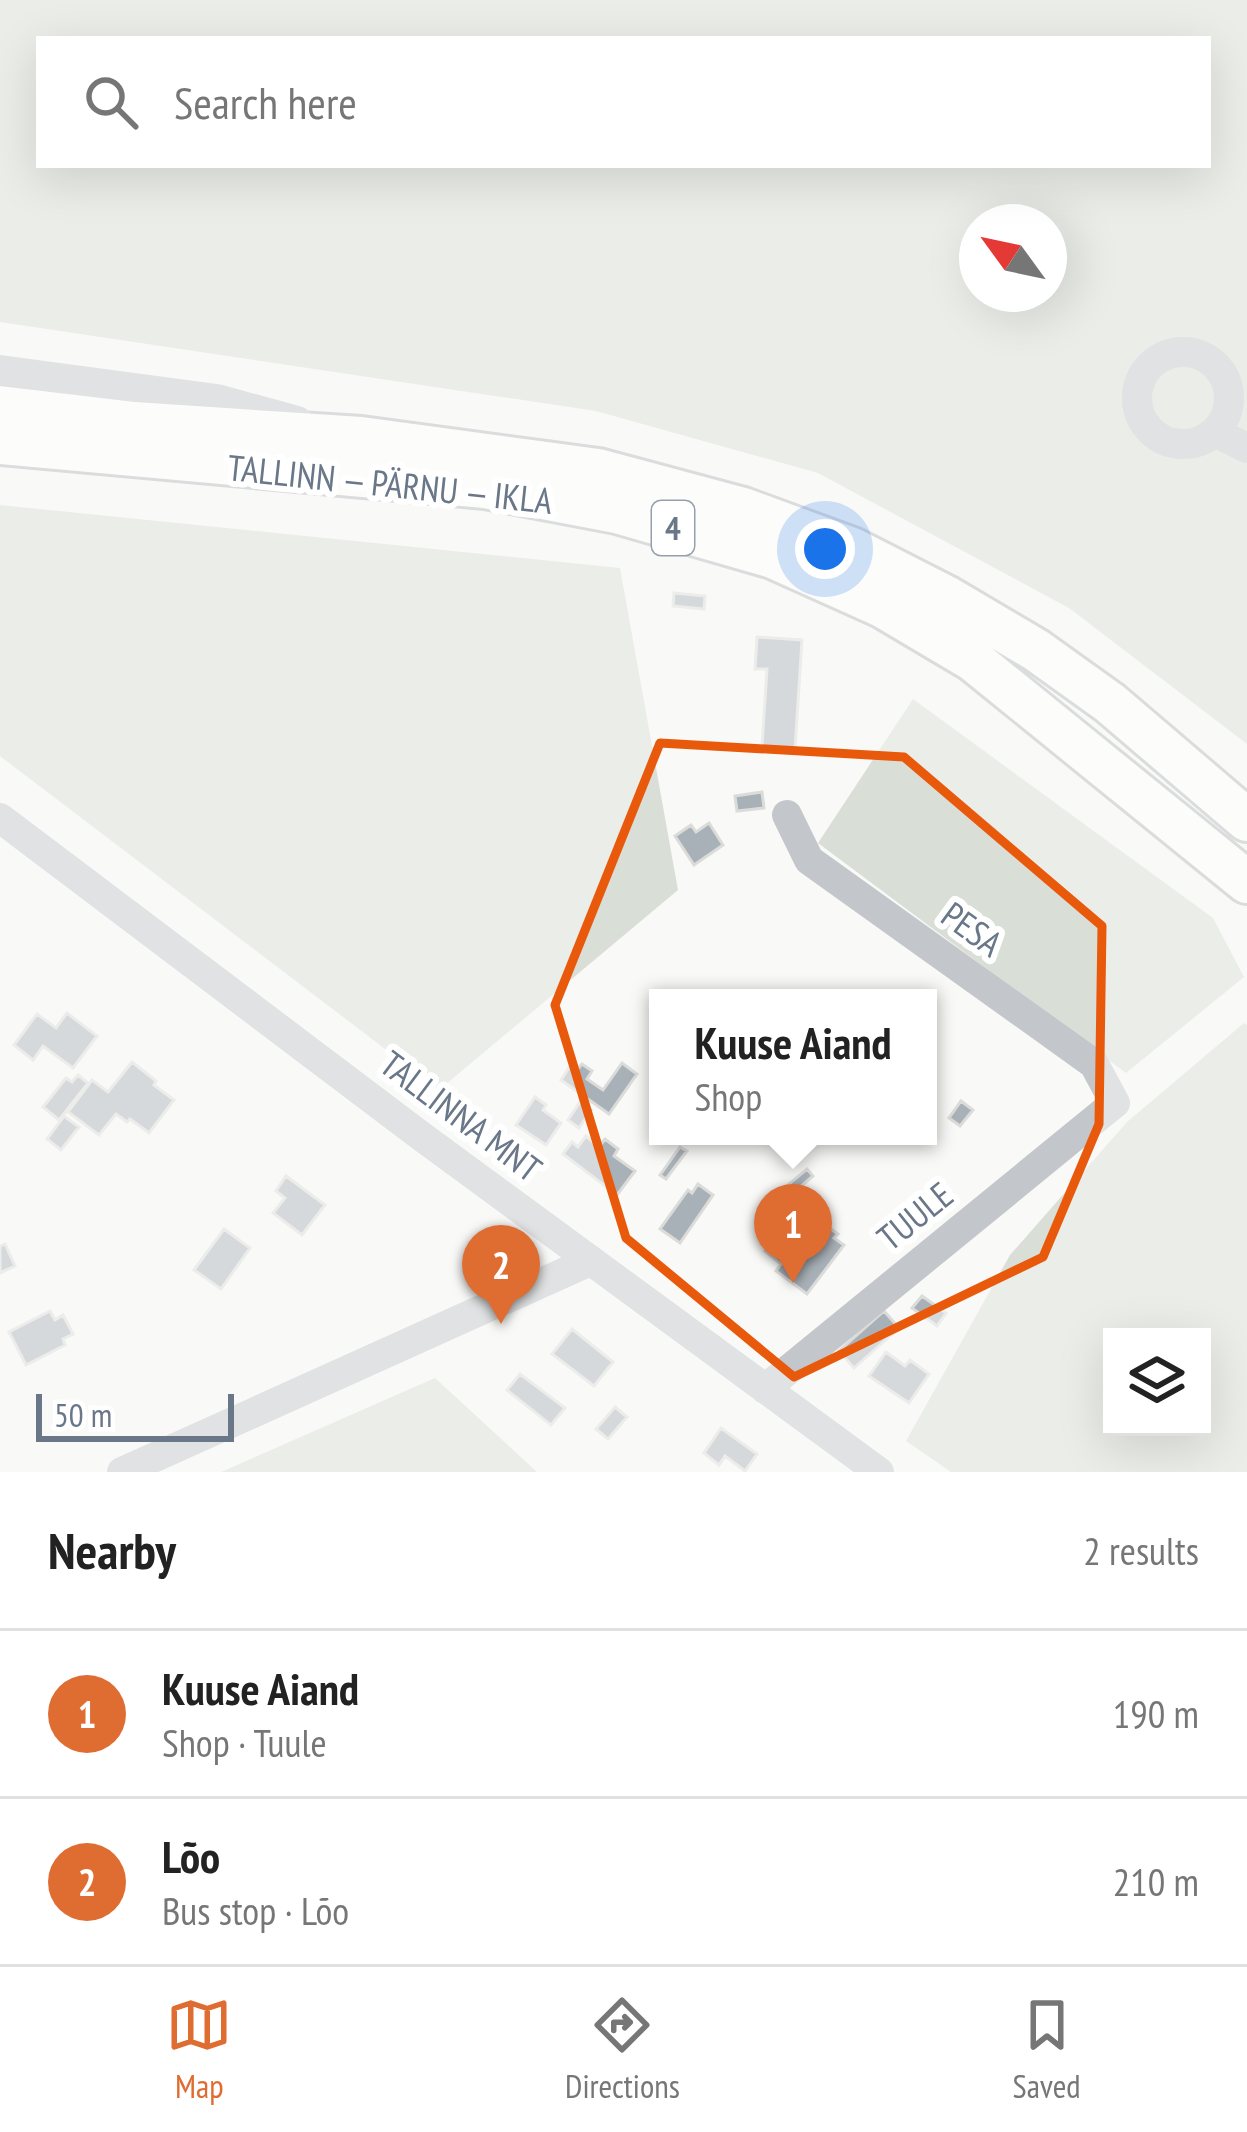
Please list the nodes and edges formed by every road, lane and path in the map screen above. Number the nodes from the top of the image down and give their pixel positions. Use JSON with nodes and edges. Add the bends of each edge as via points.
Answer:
{"nodes":[{"id":1,"x":0,"y":370,"type":"edge"},
{"id":2,"x":0,"y":407,"type":"edge"},
{"id":3,"x":1215,"y":432,"type":"dead end"},
{"id":4,"x":361,"y":438,"type":"junction"},
{"id":5,"x":0,"y":443,"type":"edge"},
{"id":6,"x":1247,"y":448,"type":"edge"},
{"id":7,"x":787,"y":815,"type":"dead end"},
{"id":8,"x":0,"y":818,"type":"edge"},
{"id":9,"x":1247,"y":820,"type":"edge"},
{"id":10,"x":1247,"y":881,"type":"edge"},
{"id":11,"x":1115,"y":1103,"type":"joint"},
{"id":12,"x":590,"y":1261,"type":"junction"},
{"id":13,"x":765,"y":1388,"type":"junction"},
{"id":14,"x":122,"y":1472,"type":"edge"},
{"id":15,"x":879,"y":1472,"type":"edge"}],
"edges":[{"from":1,"to":4,"type":"street","via":[[218,399]]},
{"from":2,"to":4,"type":"highway","name":"TALLINN — PÄRNU — IKLA","number":"4"},
{"from":3,"to":6,"type":"street"},
{"from":4,"to":9,"type":"highway","name":"TALLINN — PÄRNU — IKLA","number":"4","via":[[598,470],[743,508],[852,549],[1036,650]]},
{"from":5,"to":10,"type":"highway","name":"TALLINN — PÄRNU — IKLA","number":"4","via":[[485,487],[617,512],[773,557],[882,606],[973,660]]},
{"from":7,"to":11,"type":"street","name":"PESA","via":[[809,860],[1094,1064]]},
{"from":8,"to":12,"type":"street","name":"TALLINNA MNT"},
{"from":11,"to":13,"type":"street","name":"TUULE"},
{"from":12,"to":13,"type":"street","name":"TALLINNA MNT"},
{"from":12,"to":14,"type":"street"},
{"from":13,"to":15,"type":"street","name":"TALLINNA MNT"}]}
